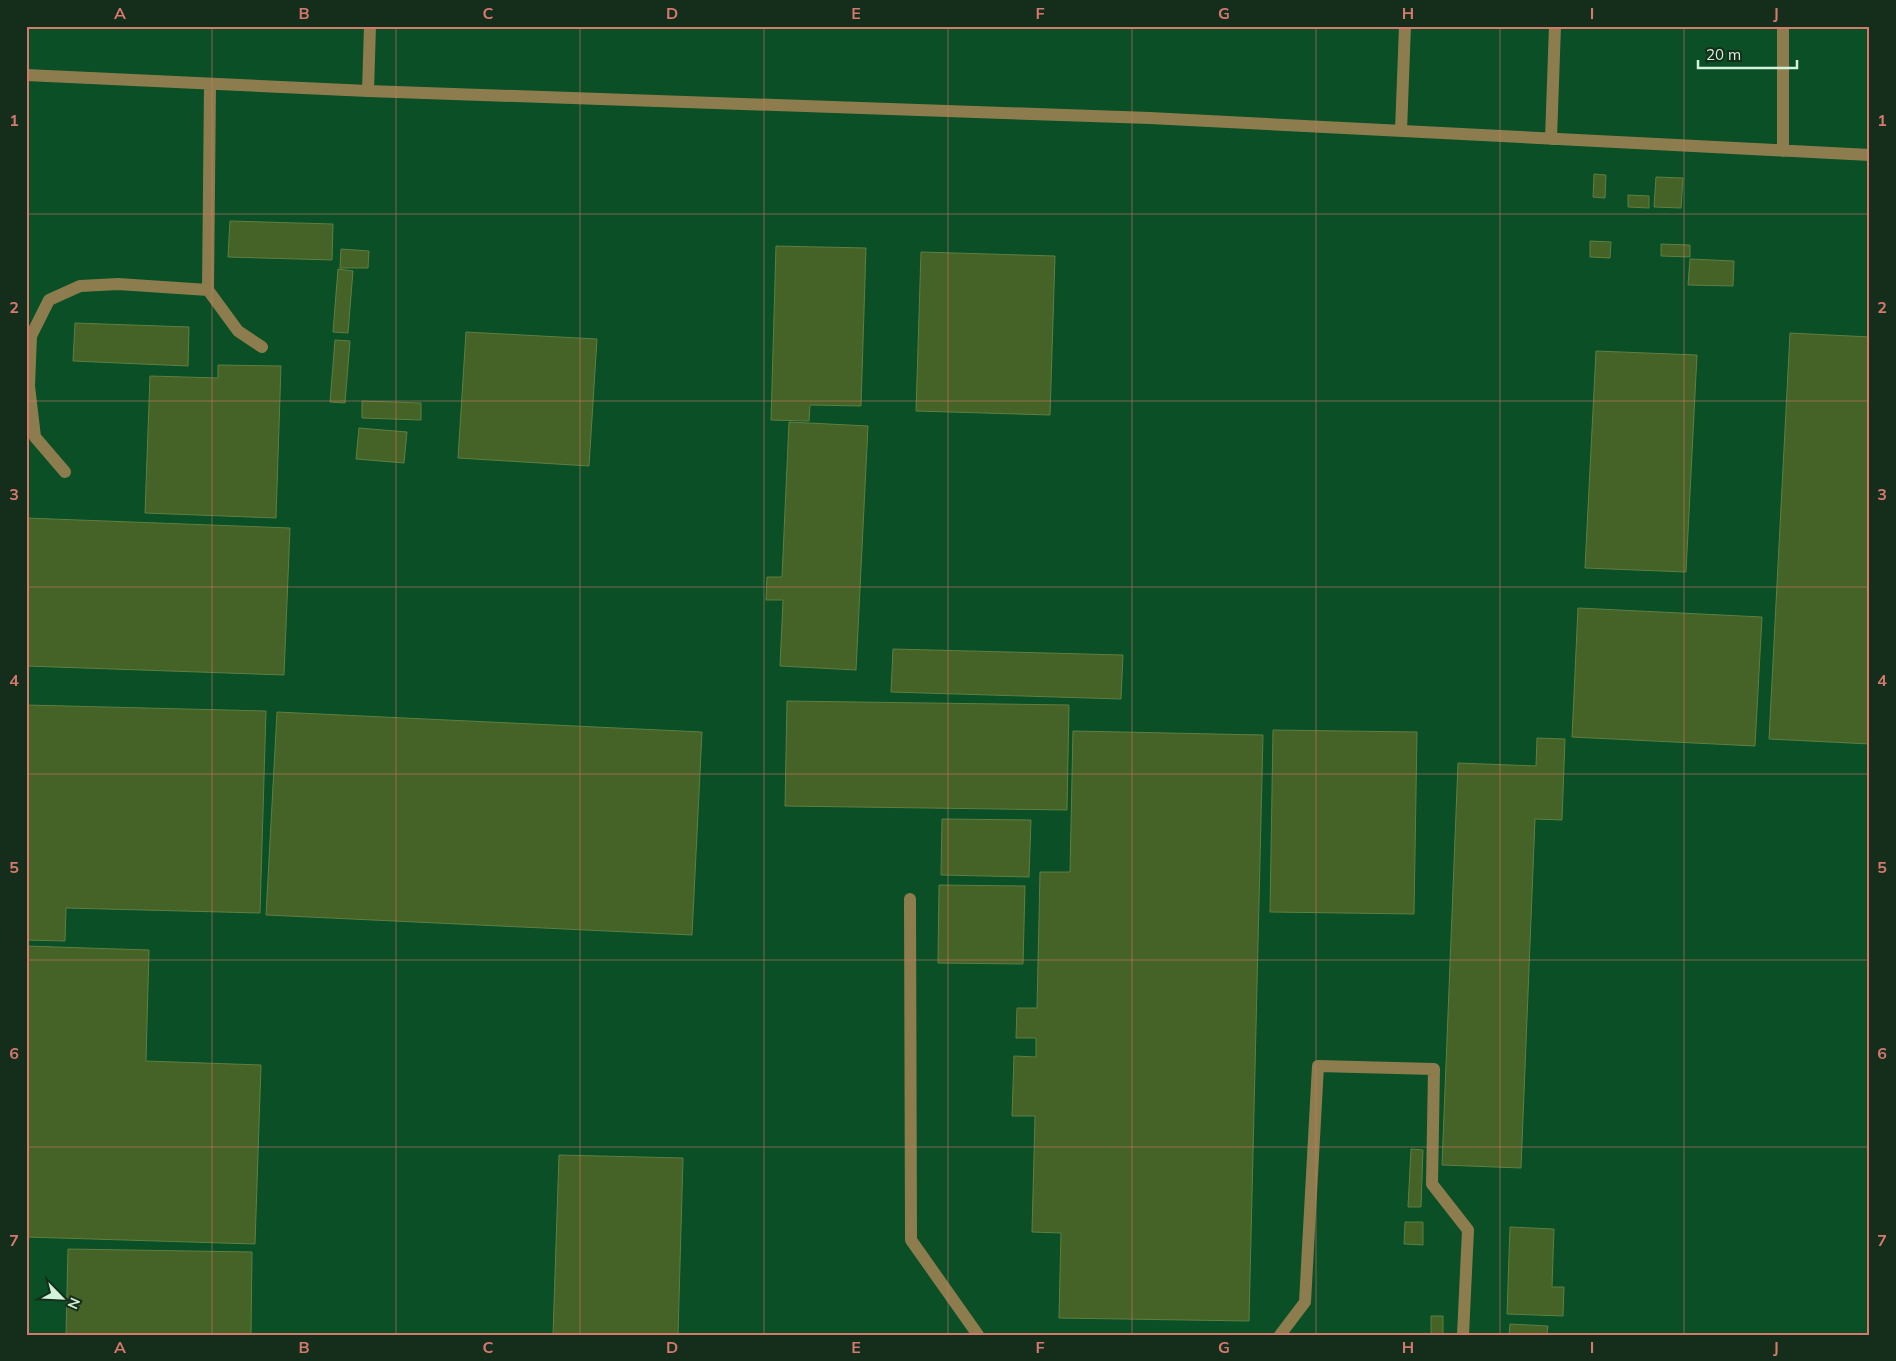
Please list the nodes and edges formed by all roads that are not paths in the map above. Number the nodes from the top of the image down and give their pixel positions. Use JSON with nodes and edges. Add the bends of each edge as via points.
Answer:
{"nodes":[{"id":1,"x":370,"y":26,"type":"edge"},
{"id":2,"x":1405,"y":26,"type":"edge"},
{"id":3,"x":1555,"y":26,"type":"edge"},
{"id":4,"x":1783,"y":26,"type":"edge"},
{"id":5,"x":26,"y":75,"type":"edge"},
{"id":6,"x":210,"y":84,"type":"junction"},
{"id":7,"x":368,"y":91,"type":"junction"},
{"id":8,"x":1401,"y":131,"type":"junction"},
{"id":9,"x":1551,"y":139,"type":"junction"},
{"id":10,"x":1783,"y":151,"type":"junction"},
{"id":11,"x":1870,"y":155,"type":"edge"},
{"id":12,"x":208,"y":290,"type":"junction"},
{"id":13,"x":262,"y":347,"type":"dead end"},
{"id":14,"x":65,"y":472,"type":"dead end"},
{"id":15,"x":910,"y":899,"type":"dead end"},
{"id":16,"x":978,"y":1335,"type":"edge"},
{"id":17,"x":1280,"y":1335,"type":"edge"},
{"id":18,"x":1463,"y":1335,"type":"edge"}],
"edges":[{"from":1,"to":7,"type":"street"},
{"from":2,"to":8,"type":"street"},
{"from":3,"to":9,"type":"street"},
{"from":4,"to":10,"type":"street"},
{"from":5,"to":6,"type":"street"},
{"from":6,"to":7,"type":"street"},
{"from":6,"to":12,"type":"street"},
{"from":7,"to":8,"type":"street","via":[[1150,118]]},
{"from":8,"to":9,"type":"street"},
{"from":9,"to":10,"type":"street"},
{"from":10,"to":11,"type":"street"},
{"from":12,"to":13,"type":"street","via":[[238,331]]},
{"from":12,"to":14,"type":"street","via":[[118,284],[80,286],[49,300],[31,336],[30,386],[35,437]]},
{"from":15,"to":16,"type":"street","via":[[911,1240]]},
{"from":17,"to":18,"type":"street","via":[[1305,1302],[1318,1066],[1434,1069],[1432,1184],[1468,1230]]}]}
